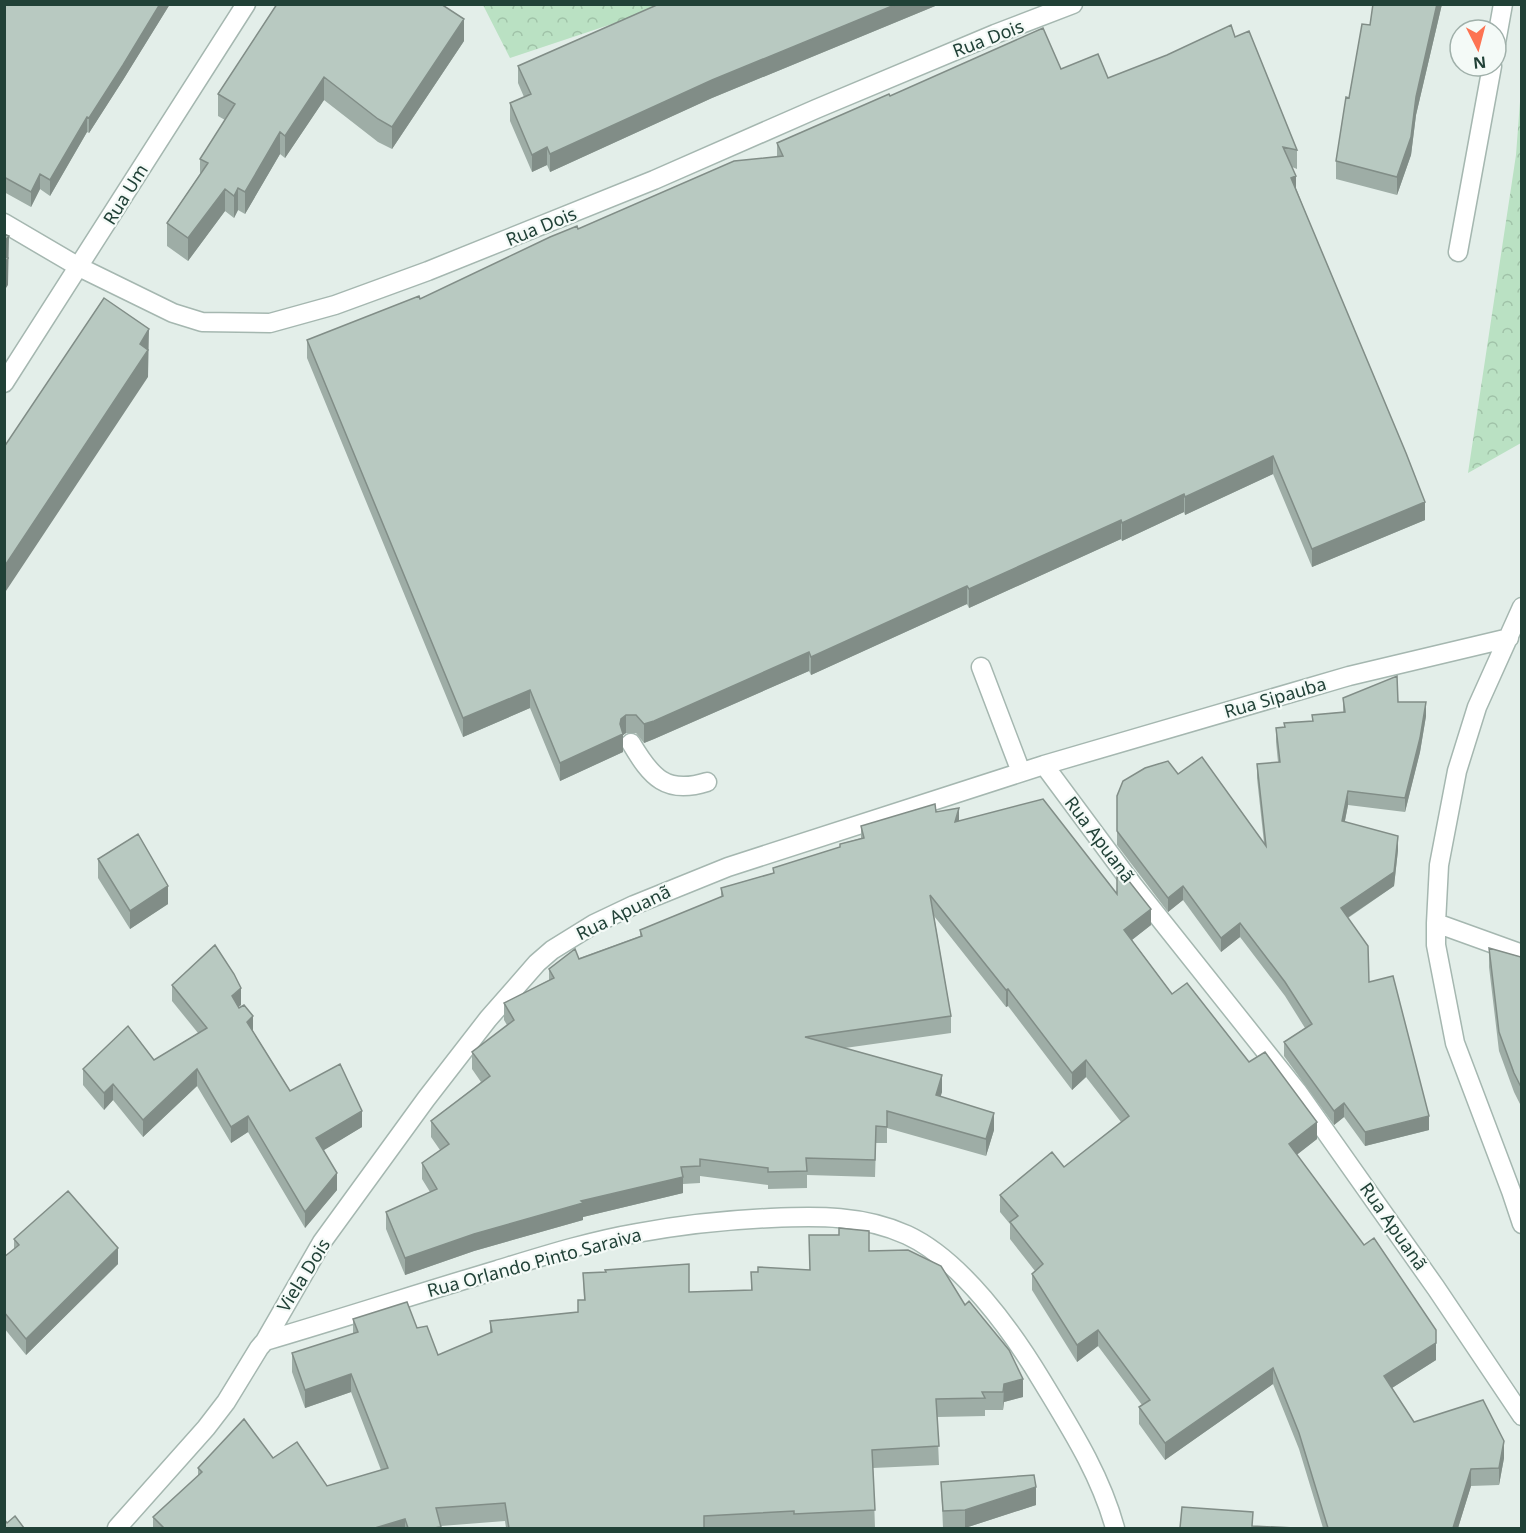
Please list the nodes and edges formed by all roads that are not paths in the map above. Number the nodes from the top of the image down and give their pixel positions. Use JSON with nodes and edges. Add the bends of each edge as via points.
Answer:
{"nodes":[{"id":1,"x":246,"y":4,"type":"edge"},
{"id":2,"x":1073,"y":4,"type":"edge"},
{"id":3,"x":1490,"y":78,"type":"edge"},
{"id":4,"x":4,"y":223,"type":"edge"},
{"id":5,"x":1458,"y":252,"type":"dead end"},
{"id":6,"x":79,"y":267,"type":"junction"},
{"id":7,"x":4,"y":382,"type":"edge"},
{"id":8,"x":1521,"y":607,"type":"edge"},
{"id":9,"x":1509,"y":638,"type":"junction"},
{"id":10,"x":981,"y":667,"type":"dead end"},
{"id":11,"x":631,"y":743,"type":"dead end"},
{"id":12,"x":1044,"y":765,"type":"junction"},
{"id":13,"x":1021,"y":772,"type":"junction"},
{"id":14,"x":707,"y":782,"type":"dead end"},
{"id":15,"x":1436,"y":923,"type":"junction"},
{"id":16,"x":1521,"y":954,"type":"edge"},
{"id":17,"x":488,"y":1018,"type":"joint"},
{"id":18,"x":1521,"y":1224,"type":"edge"},
{"id":19,"x":265,"y":1341,"type":"junction"},
{"id":20,"x":1521,"y":1416,"type":"edge"},
{"id":21,"x":117,"y":1528,"type":"edge"},
{"id":22,"x":1115,"y":1528,"type":"edge"}],
"edges":[{"from":1,"to":6,"type":"street","name":"Rua Um"},
{"from":2,"to":6,"type":"street","name":"Rua Dois","via":[[984,38],[635,188],[336,305],[270,322],[202,322],[173,313]]},
{"from":3,"to":5,"type":"street"},
{"from":4,"to":6,"type":"street","name":"Rua Dois"},
{"from":6,"to":7,"type":"street","name":"Rua Um"},
{"from":8,"to":9,"type":"street"},
{"from":9,"to":12,"type":"street","name":"Rua Sipauba","via":[[1349,676]]},
{"from":9,"to":15,"type":"street","via":[[1477,707],[1457,771],[1439,865]]},
{"from":10,"to":13,"type":"street"},
{"from":11,"to":14,"type":"street","via":[[639,758],[662,781],[675,787]]},
{"from":12,"to":13,"type":"street","name":"Rua Apuanã"},
{"from":12,"to":20,"type":"street","name":"Rua Apuanã","via":[[1133,885],[1297,1091]]},
{"from":13,"to":17,"type":"street","name":"Rua Apuanã","via":[[728,867],[634,905],[552,950]]},
{"from":15,"to":16,"type":"street"},
{"from":15,"to":18,"type":"street","via":[[1436,945],[1455,1043]]},
{"from":17,"to":19,"type":"street","name":"Viela Dois","via":[[322,1242]]},
{"from":19,"to":21,"type":"street","name":"Viela Dois","via":[[206,1428]]},
{"from":19,"to":22,"type":"street","name":"Rua Orlando Pinto Saraiva","via":[[548,1254],[636,1233],[721,1221],[823,1216],[870,1221],[908,1235],[937,1254],[991,1306],[1086,1453]]}]}
